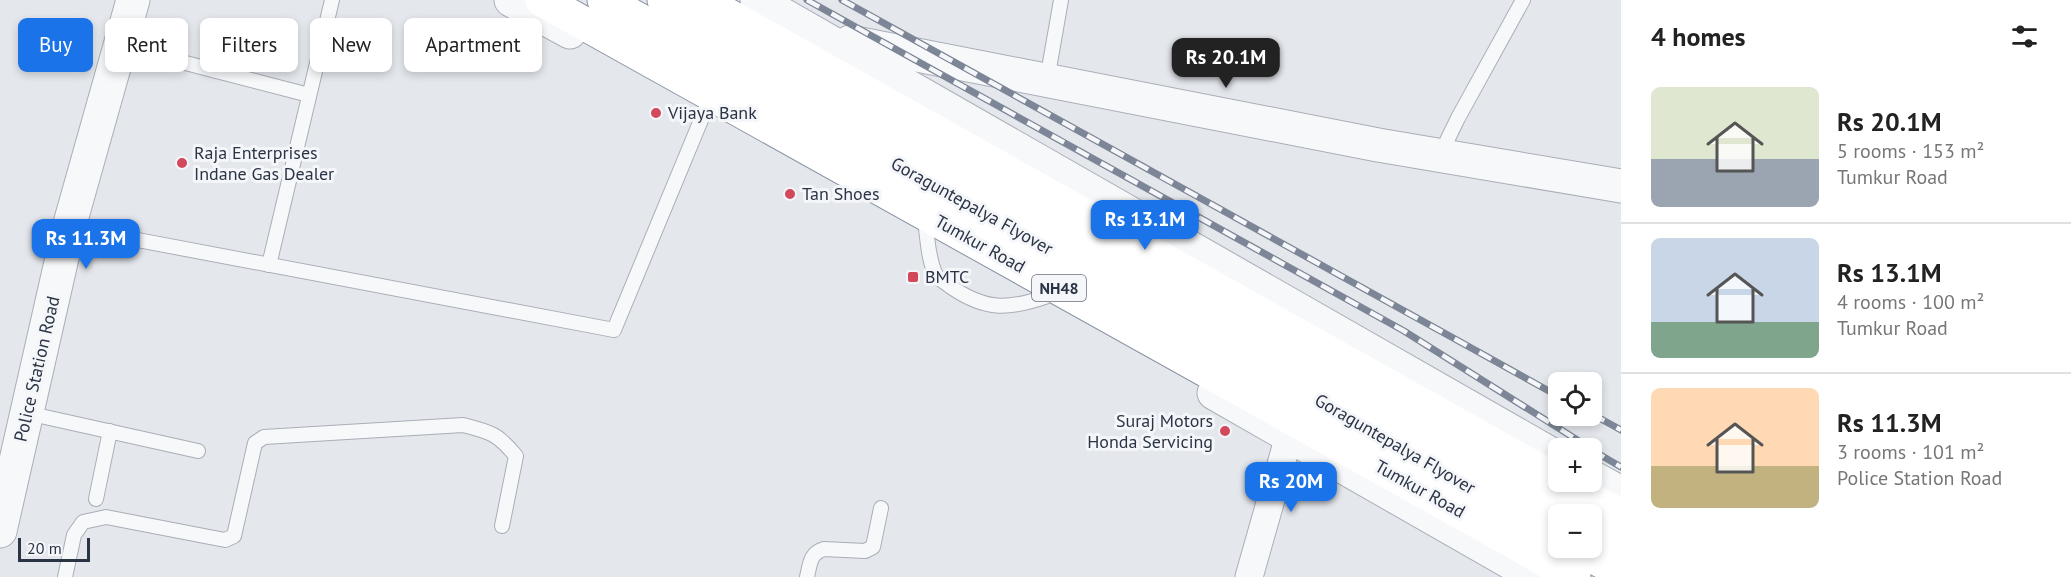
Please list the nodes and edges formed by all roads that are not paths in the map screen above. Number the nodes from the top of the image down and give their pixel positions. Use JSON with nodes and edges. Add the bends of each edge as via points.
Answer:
{"nodes":[{"id":1,"x":133,"y":0,"type":"edge"},
{"id":2,"x":332,"y":0,"type":"edge"},
{"id":3,"x":511,"y":0,"type":"edge"},
{"id":4,"x":542,"y":0,"type":"edge"},
{"id":5,"x":604,"y":0,"type":"edge"},
{"id":6,"x":664,"y":0,"type":"edge"},
{"id":7,"x":702,"y":0,"type":"edge"},
{"id":8,"x":757,"y":0,"type":"edge"},
{"id":9,"x":1061,"y":0,"type":"edge"},
{"id":10,"x":1523,"y":0,"type":"edge"},
{"id":11,"x":128,"y":18,"type":"edge"},
{"id":12,"x":824,"y":37,"type":"junction"},
{"id":13,"x":188,"y":63,"type":"edge"},
{"id":14,"x":113,"y":72,"type":"edge"},
{"id":15,"x":1047,"y":80,"type":"junction"},
{"id":16,"x":309,"y":94,"type":"junction"},
{"id":17,"x":706,"y":108,"type":"junction"},
{"id":18,"x":1440,"y":155,"type":"junction"},
{"id":19,"x":1621,"y":186,"type":"edge"},
{"id":20,"x":69,"y":227,"type":"junction"},
{"id":21,"x":269,"y":265,"type":"junction"},
{"id":22,"x":27,"y":413,"type":"junction"},
{"id":23,"x":110,"y":431,"type":"junction"},
{"id":24,"x":1289,"y":436,"type":"junction"},
{"id":25,"x":198,"y":451,"type":"dead end"},
{"id":26,"x":1548,"y":452,"type":"edge"},
{"id":27,"x":1548,"y":475,"type":"edge"},
{"id":28,"x":1602,"y":483,"type":"edge"},
{"id":29,"x":1578,"y":492,"type":"edge"},
{"id":30,"x":1621,"y":493,"type":"edge"},
{"id":31,"x":96,"y":499,"type":"dead end"},
{"id":32,"x":1557,"y":504,"type":"edge"},
{"id":33,"x":881,"y":508,"type":"dead end"},
{"id":34,"x":1621,"y":516,"type":"edge"},
{"id":35,"x":502,"y":526,"type":"dead end"},
{"id":36,"x":1602,"y":530,"type":"edge"},
{"id":37,"x":0,"y":531,"type":"edge"},
{"id":38,"x":1548,"y":531,"type":"edge"},
{"id":39,"x":1621,"y":541,"type":"edge"},
{"id":40,"x":1596,"y":558,"type":"edge"},
{"id":41,"x":1621,"y":572,"type":"edge"},
{"id":42,"x":65,"y":577,"type":"edge"},
{"id":43,"x":807,"y":577,"type":"edge"},
{"id":44,"x":1249,"y":577,"type":"edge"},
{"id":45,"x":1536,"y":577,"type":"edge"},
{"id":46,"x":1574,"y":577,"type":"edge"}],
"edges":[{"from":1,"to":11,"type":"street","name":"Police Station Road"},
{"from":2,"to":16,"type":"lane"},
{"from":3,"to":17,"type":"street"},
{"from":4,"to":46,"type":"highway","name":"Tumkur Road","number":"NH48"},
{"from":5,"to":38,"type":"highway","name":"Goraguntepalya Flyover"},
{"from":6,"to":32,"type":"highway","name":"Goraguntepalya Flyover"},
{"from":7,"to":27,"type":"highway"},
{"from":8,"to":12,"type":"street"},
{"from":9,"to":15,"type":"lane"},
{"from":10,"to":18,"type":"lane"},
{"from":12,"to":15,"type":"street"},
{"from":12,"to":26,"type":"street"},
{"from":13,"to":16,"type":"lane"},
{"from":14,"to":20,"type":"street","name":"Police Station Road"},
{"from":15,"to":18,"type":"street"},
{"from":16,"to":21,"type":"lane"},
{"from":17,"to":21,"type":"lane","via":[[614,330]]},
{"from":17,"to":24,"type":"street"},
{"from":18,"to":19,"type":"street"},
{"from":20,"to":21,"type":"lane"},
{"from":20,"to":22,"type":"street","name":"Police Station Road"},
{"from":22,"to":23,"type":"lane"},
{"from":22,"to":37,"type":"street","name":"Police Station Road"},
{"from":23,"to":25,"type":"lane"},
{"from":23,"to":31,"type":"lane"},
{"from":24,"to":44,"type":"street"},
{"from":24,"to":45,"type":"street"},
{"from":28,"to":30,"type":"street"},
{"from":29,"to":34,"type":"highway"},
{"from":33,"to":43,"type":"lane","via":[[873,547],[865,551],[819,550],[811,558]]},
{"from":35,"to":42,"type":"lane","via":[[516,456],[491,432],[464,425],[264,437],[255,443],[234,536],[225,540],[106,517],[83,522],[74,535]]},
{"from":36,"to":39,"type":"highway"},
{"from":40,"to":41,"type":"highway"}]}
